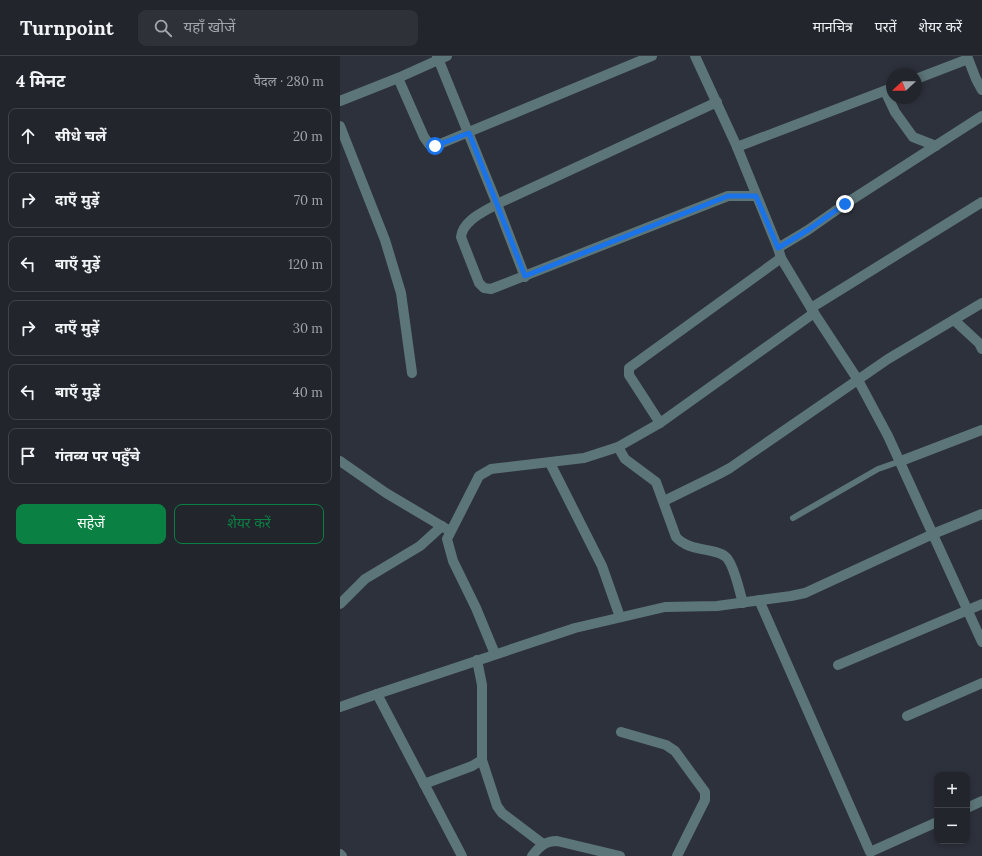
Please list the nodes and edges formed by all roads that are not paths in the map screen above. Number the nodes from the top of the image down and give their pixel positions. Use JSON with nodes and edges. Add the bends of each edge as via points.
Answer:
{"nodes":[{"id":1,"x":652,"y":56,"type":"edge"},
{"id":2,"x":696,"y":56,"type":"edge"},
{"id":3,"x":441,"y":57,"type":"edge"},
{"id":4,"x":968,"y":57,"type":"edge"},
{"id":5,"x":922,"y":76,"type":"edge"},
{"id":6,"x":398,"y":78,"type":"junction"},
{"id":7,"x":886,"y":90,"type":"edge"},
{"id":8,"x":982,"y":90,"type":"edge"},
{"id":9,"x":340,"y":101,"type":"edge"},
{"id":10,"x":717,"y":102,"type":"junction"},
{"id":11,"x":893,"y":104,"type":"edge"},
{"id":12,"x":982,"y":116,"type":"edge"},
{"id":13,"x":340,"y":126,"type":"edge"},
{"id":14,"x":469,"y":133,"type":"junction"},
{"id":15,"x":936,"y":146,"type":"junction"},
{"id":16,"x":738,"y":147,"type":"junction"},
{"id":17,"x":756,"y":196,"type":"junction"},
{"id":18,"x":982,"y":202,"type":"edge"},
{"id":19,"x":498,"y":204,"type":"junction"},
{"id":20,"x":778,"y":248,"type":"junction"},
{"id":21,"x":781,"y":258,"type":"junction"},
{"id":22,"x":525,"y":276,"type":"junction"},
{"id":23,"x":982,"y":303,"type":"edge"},
{"id":24,"x":813,"y":310,"type":"junction"},
{"id":25,"x":954,"y":320,"type":"junction"},
{"id":26,"x":982,"y":349,"type":"edge"},
{"id":27,"x":412,"y":372,"type":"dead end"},
{"id":28,"x":858,"y":380,"type":"junction"},
{"id":29,"x":660,"y":423,"type":"junction"},
{"id":30,"x":982,"y":430,"type":"edge"},
{"id":31,"x":618,"y":448,"type":"junction"},
{"id":32,"x":340,"y":461,"type":"edge"},
{"id":33,"x":900,"y":461,"type":"junction"},
{"id":34,"x":550,"y":463,"type":"junction"},
{"id":35,"x":664,"y":501,"type":"junction"},
{"id":36,"x":982,"y":514,"type":"edge"},
{"id":37,"x":793,"y":518,"type":"dead end"},
{"id":38,"x":446,"y":529,"type":"junction"},
{"id":39,"x":933,"y":534,"type":"junction"},
{"id":40,"x":759,"y":600,"type":"junction"},
{"id":41,"x":743,"y":602,"type":"junction"},
{"id":42,"x":340,"y":604,"type":"edge"},
{"id":43,"x":982,"y":604,"type":"edge"},
{"id":44,"x":967,"y":610,"type":"junction"},
{"id":45,"x":620,"y":617,"type":"junction"},
{"id":46,"x":982,"y":642,"type":"edge"},
{"id":47,"x":495,"y":654,"type":"junction"},
{"id":48,"x":477,"y":660,"type":"junction"},
{"id":49,"x":838,"y":666,"type":"dead end"},
{"id":50,"x":982,"y":683,"type":"edge"},
{"id":51,"x":377,"y":694,"type":"junction"},
{"id":52,"x":340,"y":707,"type":"edge"},
{"id":53,"x":907,"y":716,"type":"dead end"},
{"id":54,"x":621,"y":732,"type":"dead end"},
{"id":55,"x":482,"y":760,"type":"junction"},
{"id":56,"x":424,"y":784,"type":"junction"},
{"id":57,"x":982,"y":801,"type":"edge"},
{"id":58,"x":970,"y":807,"type":"edge"},
{"id":59,"x":934,"y":823,"type":"edge"},
{"id":60,"x":543,"y":844,"type":"junction"},
{"id":61,"x":867,"y":854,"type":"edge"},
{"id":62,"x":462,"y":856,"type":"edge"},
{"id":63,"x":532,"y":856,"type":"edge"},
{"id":64,"x":620,"y":856,"type":"edge"},
{"id":65,"x":677,"y":856,"type":"edge"}],
"edges":[{"from":1,"to":14,"type":"street"},
{"from":2,"to":10,"type":"street"},
{"from":3,"to":6,"type":"street"},
{"from":3,"to":14,"type":"street"},
{"from":4,"to":5,"type":"street"},
{"from":4,"to":8,"type":"street"},
{"from":6,"to":9,"type":"street"},
{"from":6,"to":14,"type":"street","via":[[429,144],[435,146]]},
{"from":7,"to":16,"type":"street"},
{"from":10,"to":16,"type":"street"},
{"from":10,"to":19,"type":"street"},
{"from":11,"to":15,"type":"street","via":[[895,112],[913,137]]},
{"from":12,"to":15,"type":"street"},
{"from":13,"to":27,"type":"street","via":[[385,240],[405,315]]},
{"from":14,"to":19,"type":"street"},
{"from":15,"to":20,"type":"street"},
{"from":16,"to":17,"type":"street"},
{"from":17,"to":20,"type":"street"},
{"from":17,"to":22,"type":"street","via":[[728,196]]},
{"from":18,"to":24,"type":"street"},
{"from":19,"to":22,"type":"street"},
{"from":19,"to":22,"type":"street","via":[[466,224],[461,237],[479,283],[484,288],[491,289]]},
{"from":20,"to":21,"type":"street"},
{"from":21,"to":24,"type":"street"},
{"from":21,"to":29,"type":"street","via":[[630,368],[629,375]]},
{"from":23,"to":25,"type":"street"},
{"from":24,"to":28,"type":"street"},
{"from":24,"to":29,"type":"street"},
{"from":25,"to":26,"type":"street","via":[[979,343]]},
{"from":25,"to":28,"type":"street"},
{"from":28,"to":33,"type":"street"},
{"from":28,"to":35,"type":"street","via":[[730,468]]},
{"from":29,"to":31,"type":"street"},
{"from":30,"to":33,"type":"street"},
{"from":31,"to":34,"type":"street","via":[[584,458]]},
{"from":31,"to":35,"type":"street","via":[[625,459],[656,482]]},
{"from":32,"to":38,"type":"street","via":[[386,493]]},
{"from":33,"to":37,"type":"lane","via":[[878,469]]},
{"from":33,"to":39,"type":"street"},
{"from":34,"to":38,"type":"street","via":[[491,469],[479,476]]},
{"from":34,"to":45,"type":"street","via":[[602,566]]},
{"from":35,"to":41,"type":"street","via":[[676,537],[681,543],[726,557]]},
{"from":36,"to":39,"type":"street"},
{"from":38,"to":42,"type":"street","via":[[365,579]]},
{"from":38,"to":47,"type":"street","via":[[453,561]]},
{"from":39,"to":40,"type":"street","via":[[805,593]]},
{"from":39,"to":44,"type":"street"},
{"from":40,"to":41,"type":"street"},
{"from":40,"to":61,"type":"street"},
{"from":41,"to":45,"type":"street","via":[[717,606],[665,607]]},
{"from":43,"to":44,"type":"street"},
{"from":44,"to":46,"type":"street"},
{"from":44,"to":49,"type":"street"},
{"from":45,"to":47,"type":"street","via":[[575,628]]},
{"from":47,"to":48,"type":"street"},
{"from":48,"to":51,"type":"street"},
{"from":48,"to":55,"type":"street","via":[[482,685]]},
{"from":50,"to":53,"type":"street"},
{"from":51,"to":52,"type":"street"},
{"from":51,"to":56,"type":"street"},
{"from":54,"to":65,"type":"street","via":[[666,744],[675,751],[705,792],[705,800]]},
{"from":55,"to":56,"type":"street"},
{"from":55,"to":60,"type":"street","via":[[496,806]]},
{"from":56,"to":62,"type":"street"},
{"from":57,"to":58,"type":"street"},
{"from":59,"to":61,"type":"street"},
{"from":60,"to":63,"type":"street"},
{"from":60,"to":64,"type":"street","via":[[557,841]]}]}
